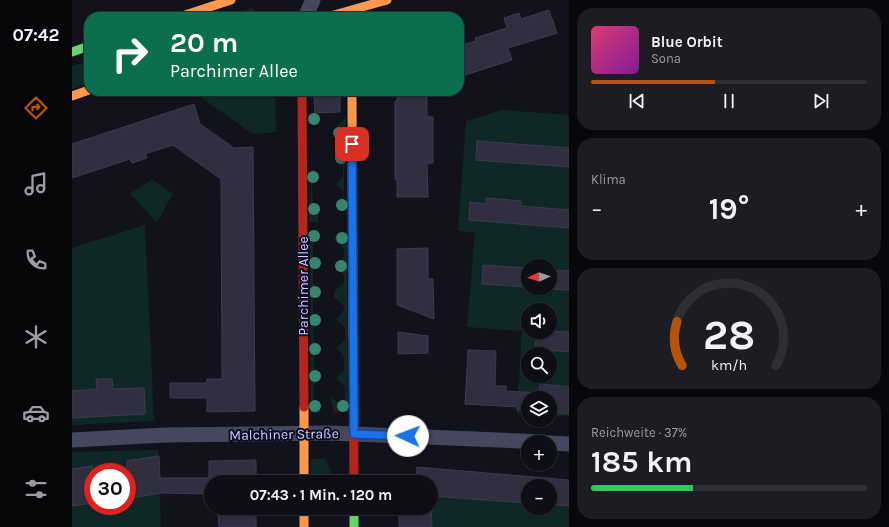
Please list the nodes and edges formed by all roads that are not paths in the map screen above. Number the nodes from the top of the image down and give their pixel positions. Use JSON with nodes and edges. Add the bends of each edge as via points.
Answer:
{"nodes":[{"id":1,"x":231,"y":0,"type":"edge"},
{"id":2,"x":313,"y":0,"type":"edge"},
{"id":3,"x":387,"y":0,"type":"edge"},
{"id":4,"x":349,"y":9,"type":"edge"},
{"id":5,"x":194,"y":12,"type":"edge"},
{"id":6,"x":307,"y":12,"type":"edge"},
{"id":7,"x":84,"y":48,"type":"edge"},
{"id":8,"x":72,"y":52,"type":"edge"},
{"id":9,"x":84,"y":92,"type":"edge"},
{"id":10,"x":72,"y":96,"type":"edge"},
{"id":11,"x":302,"y":96,"type":"edge"},
{"id":12,"x":352,"y":96,"type":"edge"},
{"id":13,"x":304,"y":434,"type":"junction"},
{"id":14,"x":354,"y":434,"type":"junction"},
{"id":15,"x":72,"y":440,"type":"edge"},
{"id":16,"x":521,"y":441,"type":"edge"},
{"id":17,"x":557,"y":443,"type":"edge"},
{"id":18,"x":569,"y":444,"type":"edge"},
{"id":19,"x":304,"y":475,"type":"edge"},
{"id":20,"x":354,"y":475,"type":"edge"},
{"id":21,"x":304,"y":515,"type":"edge"},
{"id":22,"x":354,"y":515,"type":"edge"},
{"id":23,"x":304,"y":527,"type":"edge"},
{"id":24,"x":354,"y":527,"type":"edge"}],
"edges":[{"from":1,"to":5,"type":"street"},
{"from":2,"to":6,"type":"street"},
{"from":3,"to":4,"type":"street"},
{"from":7,"to":8,"type":"street"},
{"from":9,"to":10,"type":"street"},
{"from":11,"to":13,"type":"street","name":"Parchimer Allee"},
{"from":12,"to":14,"type":"street"},
{"from":13,"to":14,"type":"street","name":"Malchiner Straße"},
{"from":13,"to":15,"type":"street","name":"Malchiner Straße","via":[[164,435]]},
{"from":13,"to":19,"type":"street","name":"Parchimer Allee"},
{"from":14,"to":16,"type":"street","name":"Malchiner Straße"},
{"from":14,"to":20,"type":"street"},
{"from":17,"to":18,"type":"street"},
{"from":21,"to":23,"type":"street"},
{"from":22,"to":24,"type":"street"}]}
